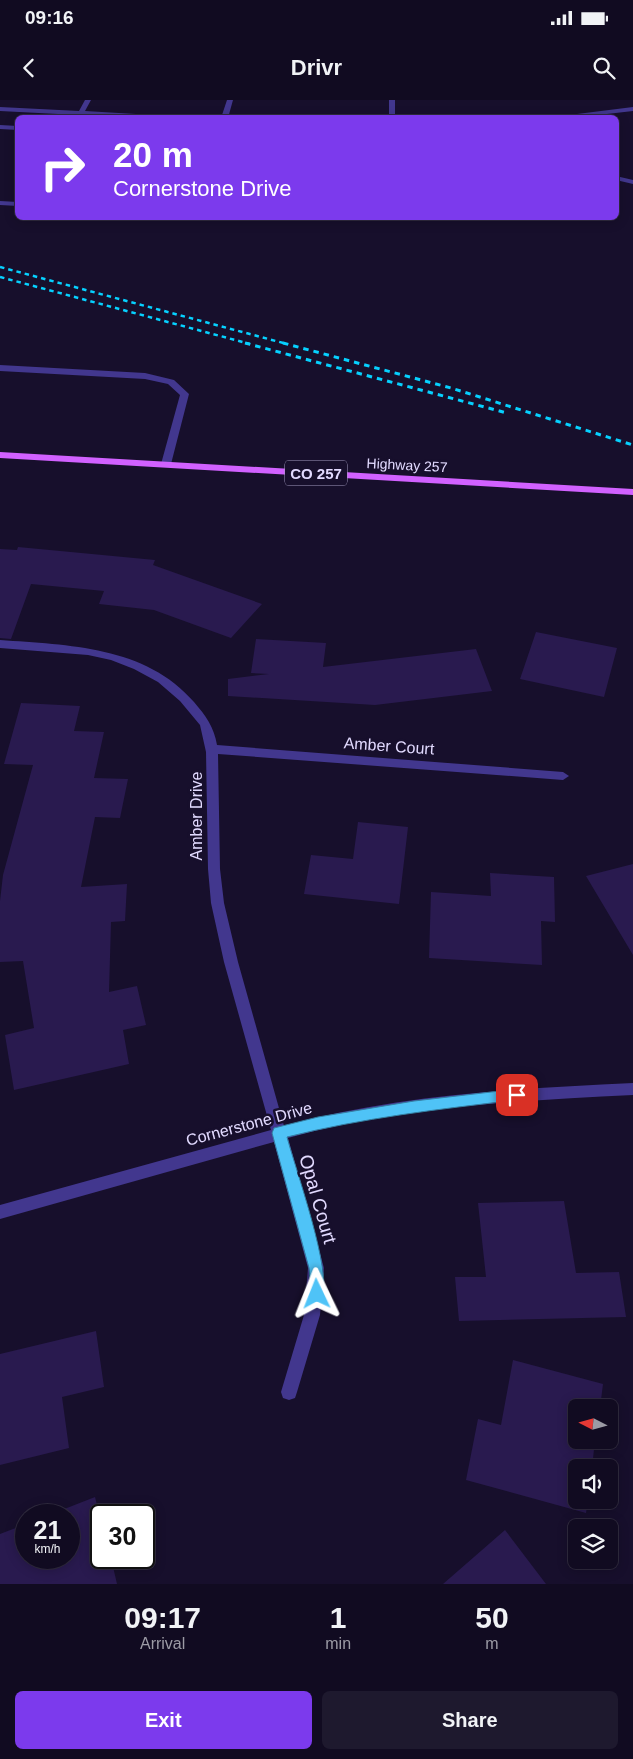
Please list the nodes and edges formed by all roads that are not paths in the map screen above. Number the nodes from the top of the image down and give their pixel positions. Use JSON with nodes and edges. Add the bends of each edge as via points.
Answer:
{"nodes":[{"id":1,"x":88,"y":100,"type":"edge"},
{"id":2,"x":230,"y":100,"type":"edge"},
{"id":3,"x":392,"y":100,"type":"edge"},
{"id":4,"x":0,"y":109,"type":"edge"},
{"id":5,"x":633,"y":109,"type":"edge"},
{"id":6,"x":80,"y":115,"type":"edge"},
{"id":7,"x":225,"y":115,"type":"edge"},
{"id":8,"x":392,"y":115,"type":"edge"},
{"id":9,"x":576,"y":115,"type":"edge"},
{"id":10,"x":0,"y":127,"type":"edge"},
{"id":11,"x":15,"y":128,"type":"edge"},
{"id":12,"x":619,"y":179,"type":"edge"},
{"id":13,"x":633,"y":182,"type":"edge"},
{"id":14,"x":0,"y":203,"type":"edge"},
{"id":15,"x":15,"y":204,"type":"edge"},
{"id":16,"x":0,"y":368,"type":"edge"},
{"id":17,"x":0,"y":455,"type":"edge"},
{"id":18,"x":166,"y":464,"type":"junction"},
{"id":19,"x":633,"y":492,"type":"edge"},
{"id":20,"x":0,"y":644,"type":"edge"},
{"id":21,"x":212,"y":749,"type":"junction"},
{"id":22,"x":563,"y":776,"type":"dead end"},
{"id":23,"x":633,"y":1089,"type":"edge"},
{"id":24,"x":279,"y":1133,"type":"junction"},
{"id":25,"x":0,"y":1212,"type":"edge"},
{"id":26,"x":289,"y":1392,"type":"dead end"}],
"edges":[{"from":1,"to":6,"type":"street"},
{"from":2,"to":7,"type":"street"},
{"from":3,"to":8,"type":"street"},
{"from":4,"to":6,"type":"street"},
{"from":5,"to":9,"type":"street"},
{"from":10,"to":11,"type":"street"},
{"from":12,"to":13,"type":"street"},
{"from":14,"to":15,"type":"street"},
{"from":16,"to":18,"type":"street","via":[[146,376],[171,382],[184,394]]},
{"from":17,"to":18,"type":"main road","name":"Highway 257","number":"CO 257"},
{"from":18,"to":19,"type":"main road","name":"Highway 257","number":"CO 257"},
{"from":20,"to":21,"type":"street","name":"Amber Drive","via":[[115,656],[154,672],[183,695],[207,725]]},
{"from":21,"to":22,"type":"street","name":"Amber Court"},
{"from":21,"to":24,"type":"street","name":"Amber Drive","via":[[216,893],[233,968]]},
{"from":23,"to":24,"type":"street","name":"Cornerstone Drive","via":[[517,1095],[414,1106]]},
{"from":24,"to":25,"type":"street","name":"Cornerstone Drive"},
{"from":24,"to":26,"type":"street","name":"Opal Court","via":[[316,1268],[317,1294],[312,1321]]}]}
